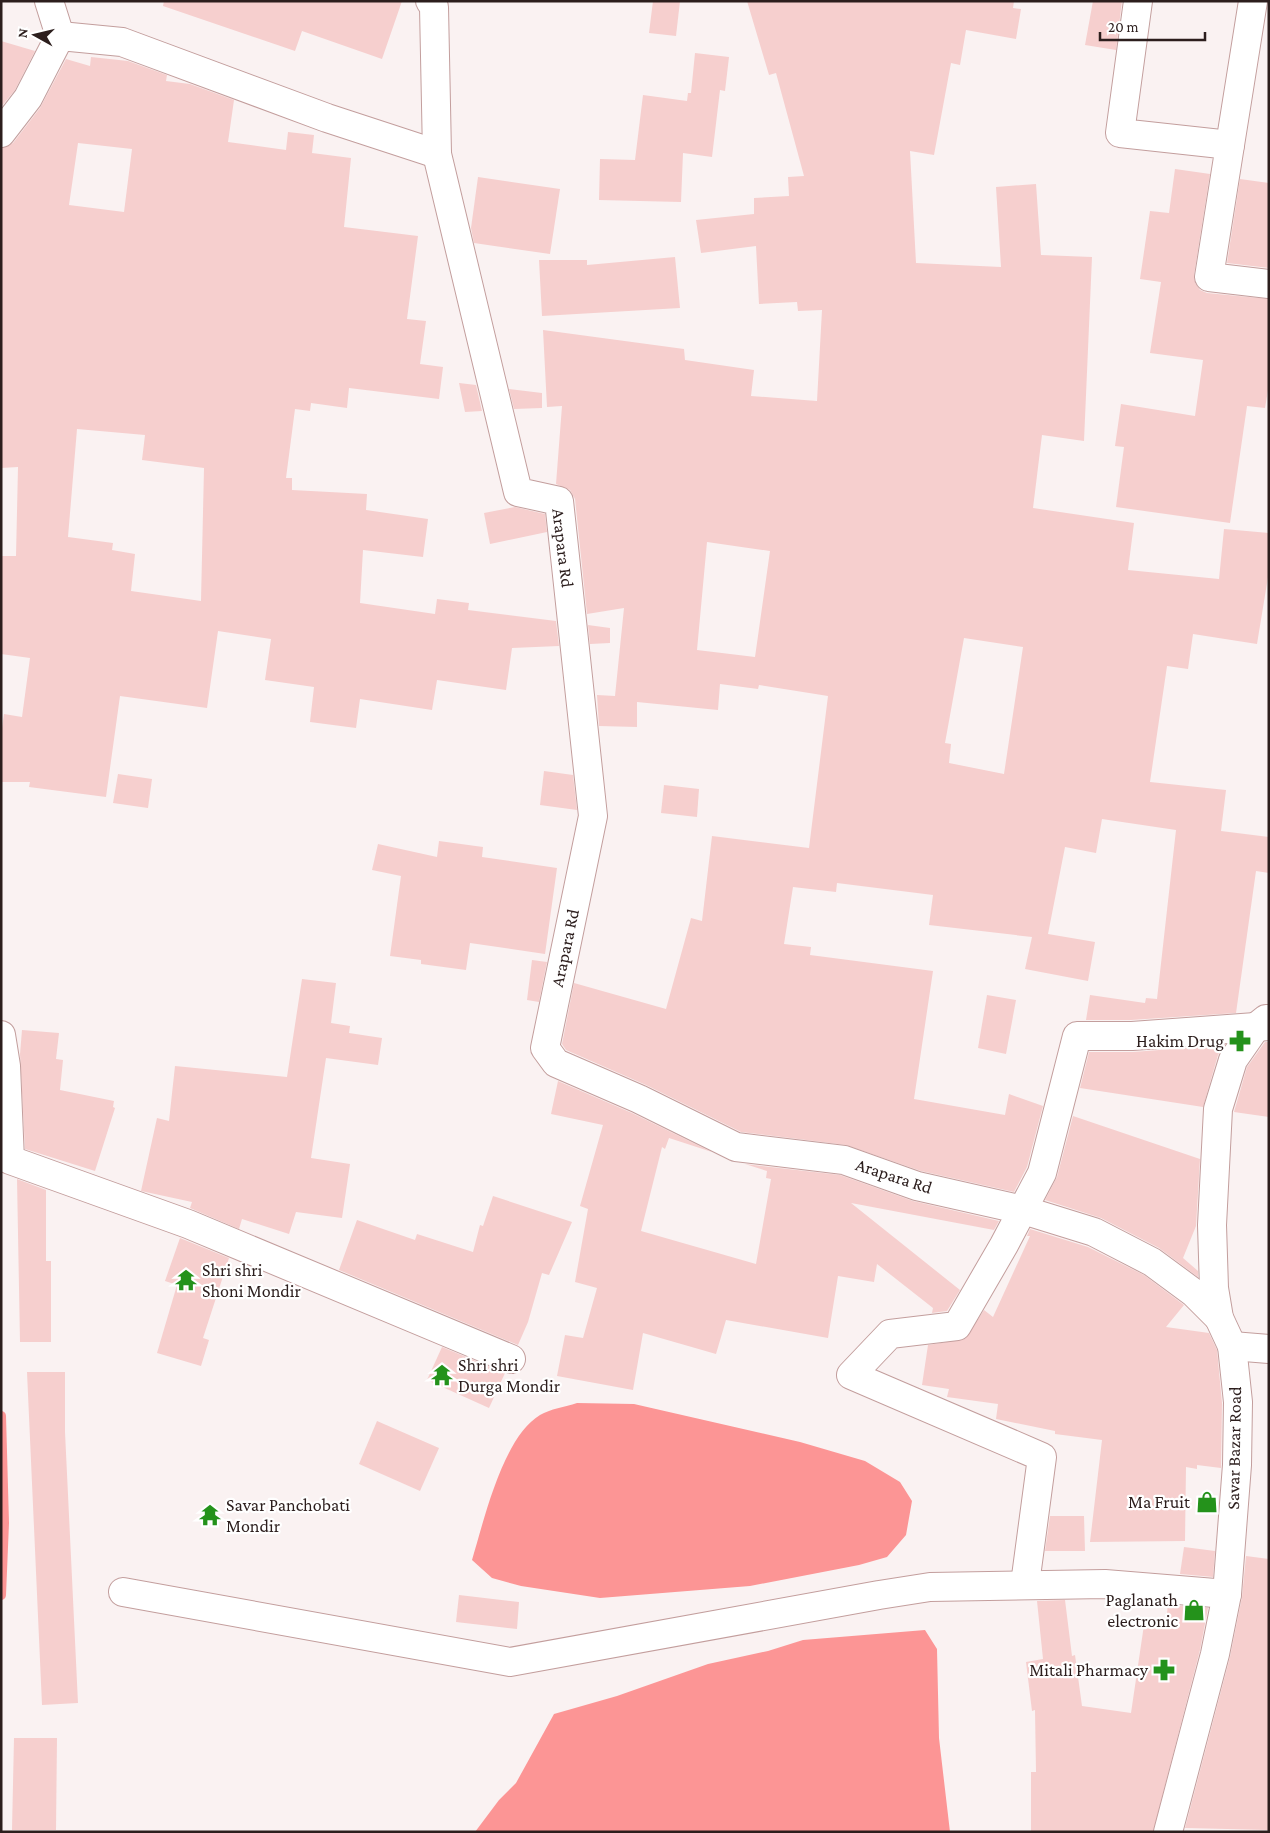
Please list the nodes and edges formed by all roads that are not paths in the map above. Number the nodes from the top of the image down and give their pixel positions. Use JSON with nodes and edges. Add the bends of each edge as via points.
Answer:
{"nodes":[{"id":1,"x":49,"y":1,"type":"edge"},
{"id":2,"x":430,"y":1,"type":"edge"},
{"id":3,"x":1138,"y":1,"type":"edge"},
{"id":4,"x":1253,"y":1,"type":"edge"},
{"id":5,"x":60,"y":36,"type":"junction"},
{"id":6,"x":1,"y":133,"type":"edge"},
{"id":7,"x":1230,"y":145,"type":"junction"},
{"id":8,"x":437,"y":154,"type":"junction"},
{"id":9,"x":1269,"y":284,"type":"edge"},
{"id":10,"x":1264,"y":1023,"type":"edge"},
{"id":11,"x":1,"y":1035,"type":"edge"},
{"id":12,"x":1022,"y":1210,"type":"junction"},
{"id":13,"x":1219,"y":1318,"type":"junction"},
{"id":14,"x":1232,"y":1346,"type":"junction"},
{"id":15,"x":1269,"y":1349,"type":"edge"},
{"id":16,"x":510,"y":1359,"type":"dead end"},
{"id":17,"x":1025,"y":1584,"type":"junction"},
{"id":18,"x":123,"y":1592,"type":"dead end"},
{"id":19,"x":1227,"y":1594,"type":"junction"},
{"id":20,"x":1168,"y":1832,"type":"edge"}],
"edges":[{"from":1,"to":5,"type":"street"},
{"from":2,"to":8,"type":"street","via":[[434,7]]},
{"from":3,"to":7,"type":"street","via":[[1120,133]]},
{"from":4,"to":7,"type":"street"},
{"from":5,"to":6,"type":"street","via":[[28,98]]},
{"from":5,"to":8,"type":"street","via":[[122,42],[327,118]]},
{"from":7,"to":9,"type":"street","via":[[1209,277]]},
{"from":8,"to":12,"type":"street","name":"Arapara Rd","via":[[518,492],[559,501],[593,816],[545,1048],[556,1063],[736,1147],[844,1160],[916,1186]]},
{"from":10,"to":12,"type":"street","via":[[1132,1036],[1077,1036],[1042,1173]]},
{"from":10,"to":13,"type":"street","name":"Savar Bazar Road","via":[[1233,1060],[1218,1110],[1212,1225],[1214,1288]]},
{"from":11,"to":16,"type":"street","via":[[6,1066],[10,1160],[188,1224]]},
{"from":12,"to":13,"type":"street","name":"Arapara Rd","via":[[1094,1232],[1152,1262],[1194,1293]]},
{"from":12,"to":17,"type":"street","via":[[957,1326],[890,1334],[851,1375],[1042,1457]]},
{"from":13,"to":14,"type":"street","name":"Savar Bazar Road"},
{"from":14,"to":15,"type":"street"},
{"from":14,"to":19,"type":"street","name":"Savar Bazar Road","via":[[1238,1402],[1237,1465]]},
{"from":17,"to":18,"type":"street","via":[[930,1587],[878,1594],[510,1662]]},
{"from":17,"to":19,"type":"street","via":[[1105,1584]]},
{"from":19,"to":20,"type":"street","name":"Savar Bazar Road","via":[[1215,1654]]}]}
